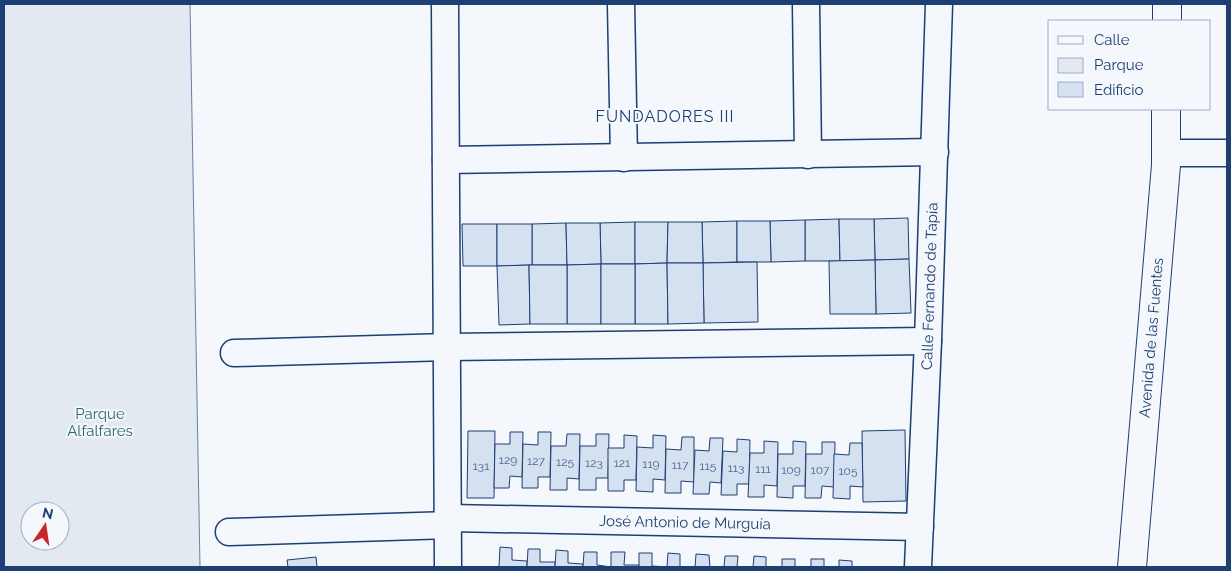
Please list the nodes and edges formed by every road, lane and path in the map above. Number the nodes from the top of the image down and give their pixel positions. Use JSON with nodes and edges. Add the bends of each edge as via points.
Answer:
{"nodes":[{"id":1,"x":445,"y":4,"type":"edge"},
{"id":2,"x":621,"y":4,"type":"edge"},
{"id":3,"x":806,"y":4,"type":"edge"},
{"id":4,"x":939,"y":4,"type":"edge"},
{"id":5,"x":1168,"y":4,"type":"edge"},
{"id":6,"x":1167,"y":20,"type":"edge"},
{"id":7,"x":1166,"y":110,"type":"edge"},
{"id":8,"x":935,"y":152,"type":"junction"},
{"id":9,"x":1166,"y":153,"type":"junction"},
{"id":10,"x":1227,"y":153,"type":"edge"},
{"id":11,"x":808,"y":155,"type":"junction"},
{"id":12,"x":624,"y":158,"type":"junction"},
{"id":13,"x":446,"y":160,"type":"junction"},
{"id":14,"x":928,"y":341,"type":"junction"},
{"id":15,"x":448,"y":347,"type":"junction"},
{"id":16,"x":234,"y":353,"type":"dead end"},
{"id":17,"x":450,"y":521,"type":"junction"},
{"id":18,"x":920,"y":527,"type":"junction"},
{"id":19,"x":229,"y":532,"type":"dead end"},
{"id":20,"x":448,"y":567,"type":"edge"},
{"id":21,"x":918,"y":567,"type":"edge"},
{"id":22,"x":1132,"y":567,"type":"edge"}],
"edges":[{"from":1,"to":13,"type":"street"},
{"from":2,"to":12,"type":"street"},
{"from":3,"to":11,"type":"street"},
{"from":4,"to":8,"type":"street","name":"Calle Fernando de Tapía"},
{"from":5,"to":6,"type":"main road"},
{"from":7,"to":9,"type":"main road","name":"Avenida de las Fuentes"},
{"from":8,"to":11,"type":"street"},
{"from":8,"to":14,"type":"street","name":"Calle Fernando de Tapía"},
{"from":9,"to":10,"type":"street"},
{"from":9,"to":22,"type":"main road","name":"Avenida de las Fuentes"},
{"from":11,"to":12,"type":"street"},
{"from":12,"to":13,"type":"street"},
{"from":13,"to":15,"type":"street"},
{"from":14,"to":15,"type":"street"},
{"from":14,"to":18,"type":"street","name":"Calle Fernando de Tapía"},
{"from":15,"to":16,"type":"street"},
{"from":15,"to":17,"type":"street"},
{"from":17,"to":18,"type":"street","name":"José Antonio de Murguía"},
{"from":17,"to":19,"type":"street","name":"José Antonio de Murguía"},
{"from":17,"to":20,"type":"street"},
{"from":18,"to":21,"type":"street","name":"Calle Fernando de Tapía"}]}
